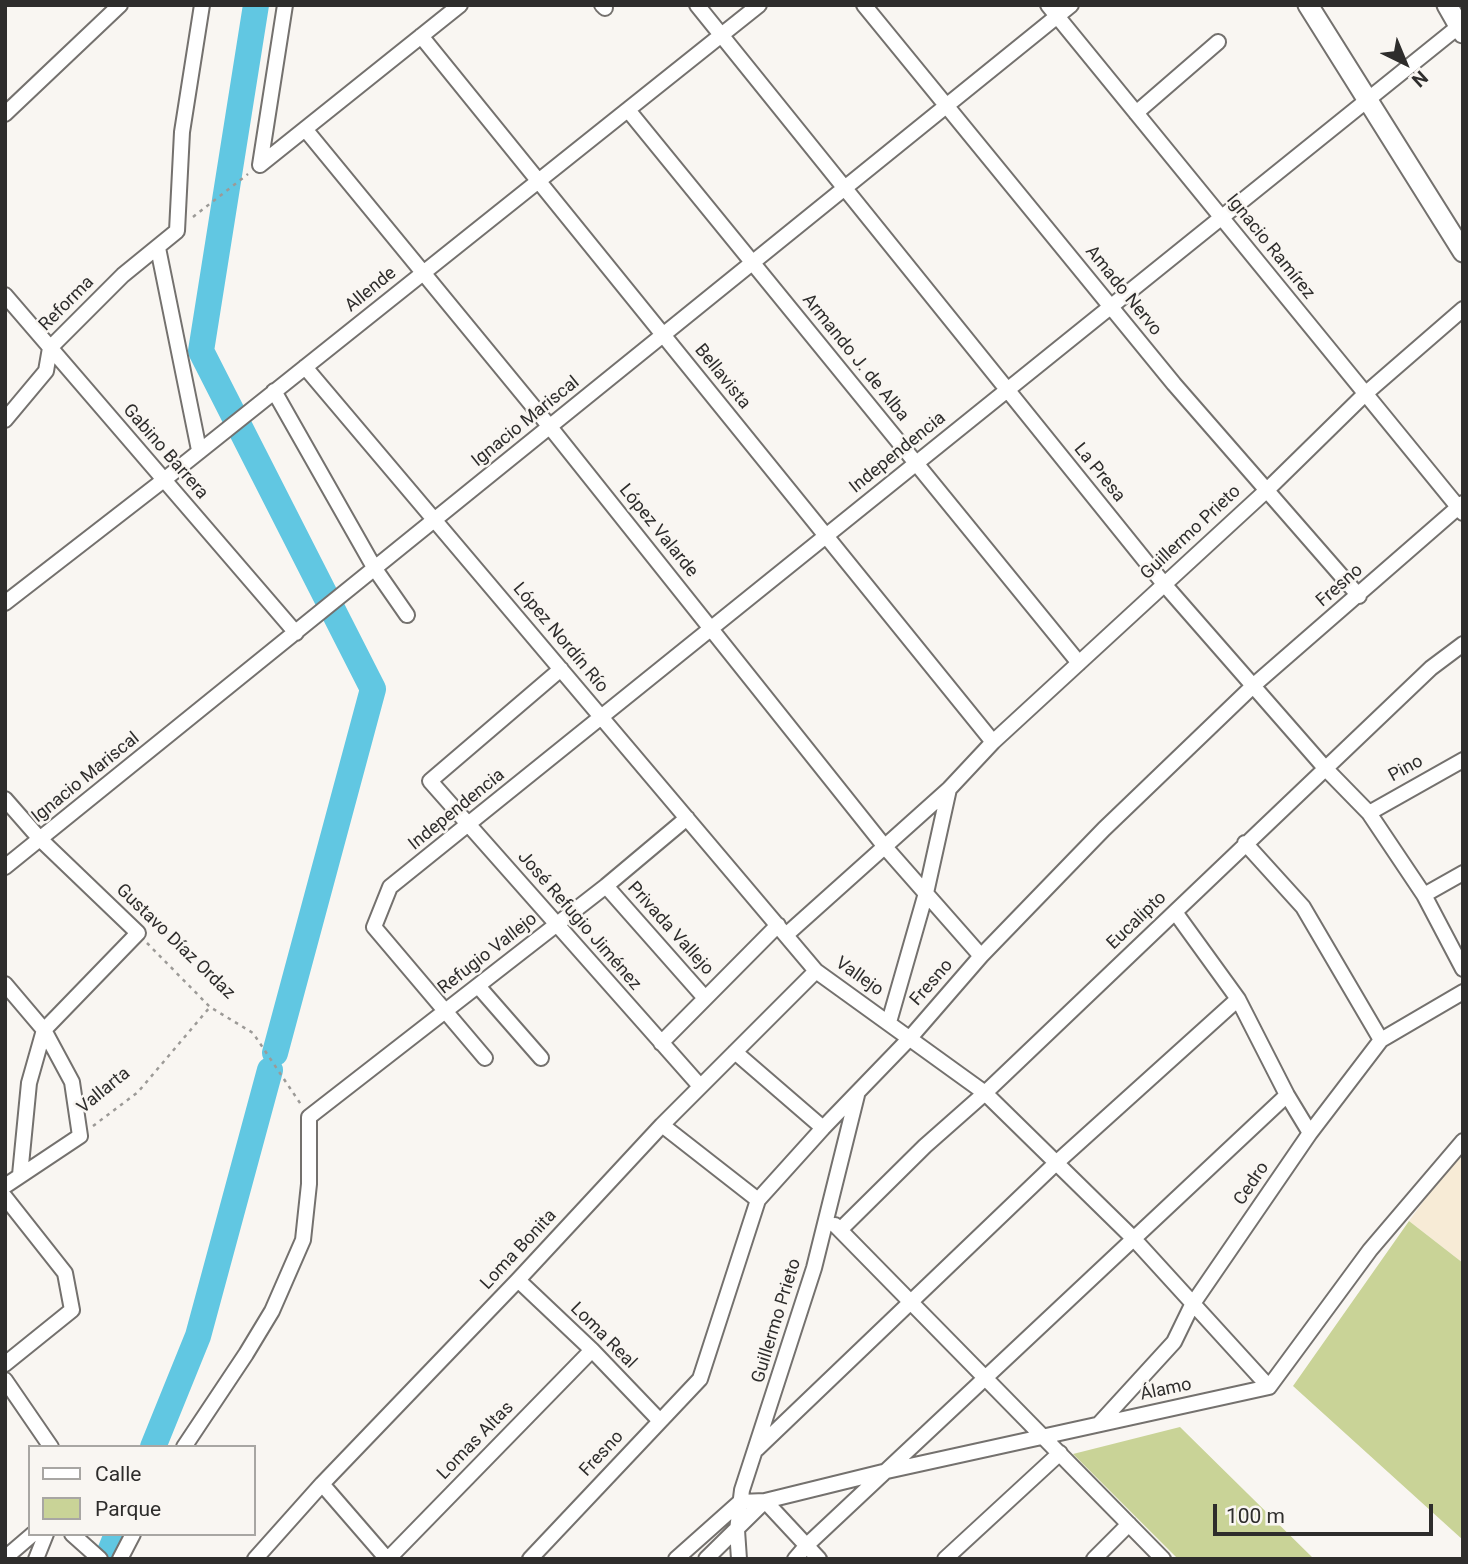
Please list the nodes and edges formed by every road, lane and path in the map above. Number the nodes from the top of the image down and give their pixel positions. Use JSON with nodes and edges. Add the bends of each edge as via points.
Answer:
{"nodes":[{"id":1,"x":120,"y":5,"type":"edge"},
{"id":2,"x":202,"y":5,"type":"edge"},
{"id":3,"x":285,"y":5,"type":"edge"},
{"id":4,"x":460,"y":5,"type":"edge"},
{"id":5,"x":697,"y":5,"type":"edge"},
{"id":6,"x":759,"y":5,"type":"edge"},
{"id":7,"x":864,"y":5,"type":"edge"},
{"id":8,"x":1048,"y":5,"type":"edge"},
{"id":9,"x":1071,"y":5,"type":"edge"},
{"id":10,"x":1308,"y":5,"type":"edge"},
{"id":11,"x":1447,"y":5,"type":"edge"},
{"id":12,"x":1058,"y":18,"type":"junction"},
{"id":13,"x":1462,"y":28,"type":"edge"},
{"id":14,"x":722,"y":35,"type":"junction"},
{"id":15,"x":421,"y":36,"type":"junction"},
{"id":16,"x":1218,"y":42,"type":"dead end"},
{"id":17,"x":1368,"y":99,"type":"junction"},
{"id":18,"x":947,"y":107,"type":"junction"},
{"id":19,"x":628,"y":110,"type":"junction"},
{"id":20,"x":1136,"y":113,"type":"junction"},
{"id":21,"x":5,"y":114,"type":"edge"},
{"id":22,"x":305,"y":129,"type":"junction"},
{"id":23,"x":246,"y":175,"type":"dead end"},
{"id":24,"x":538,"y":181,"type":"junction"},
{"id":25,"x":845,"y":189,"type":"junction"},
{"id":26,"x":1221,"y":217,"type":"junction"},
{"id":27,"x":181,"y":228,"type":"junction"},
{"id":28,"x":158,"y":248,"type":"junction"},
{"id":29,"x":1463,"y":252,"type":"edge"},
{"id":30,"x":753,"y":263,"type":"junction"},
{"id":31,"x":423,"y":273,"type":"junction"},
{"id":32,"x":5,"y":295,"type":"edge"},
{"id":33,"x":1111,"y":306,"type":"junction"},
{"id":34,"x":1463,"y":309,"type":"edge"},
{"id":35,"x":663,"y":335,"type":"junction"},
{"id":36,"x":50,"y":348,"type":"junction"},
{"id":37,"x":306,"y":367,"type":"junction"},
{"id":38,"x":1007,"y":390,"type":"junction"},
{"id":39,"x":1365,"y":394,"type":"junction"},
{"id":40,"x":270,"y":395,"type":"junction"},
{"id":41,"x":5,"y":420,"type":"edge"},
{"id":42,"x":550,"y":427,"type":"junction"},
{"id":43,"x":204,"y":447,"type":"junction"},
{"id":44,"x":916,"y":463,"type":"junction"},
{"id":45,"x":165,"y":479,"type":"junction"},
{"id":46,"x":1267,"y":489,"type":"junction"},
{"id":47,"x":1461,"y":508,"type":"edge"},
{"id":48,"x":435,"y":520,"type":"junction"},
{"id":49,"x":826,"y":536,"type":"junction"},
{"id":50,"x":371,"y":573,"type":"junction"},
{"id":51,"x":1164,"y":584,"type":"junction"},
{"id":52,"x":1359,"y":596,"type":"junction"},
{"id":53,"x":5,"y":603,"type":"edge"},
{"id":54,"x":407,"y":614,"type":"dead end"},
{"id":55,"x":301,"y":630,"type":"junction"},
{"id":56,"x":712,"y":630,"type":"junction"},
{"id":57,"x":1463,"y":644,"type":"edge"},
{"id":58,"x":1079,"y":663,"type":"junction"},
{"id":59,"x":561,"y":669,"type":"junction"},
{"id":60,"x":1254,"y":685,"type":"junction"},
{"id":61,"x":602,"y":717,"type":"junction"},
{"id":62,"x":993,"y":742,"type":"junction"},
{"id":63,"x":1463,"y":760,"type":"edge"},
{"id":64,"x":1325,"y":768,"type":"junction"},
{"id":65,"x":949,"y":789,"type":"junction"},
{"id":66,"x":5,"y":799,"type":"edge"},
{"id":67,"x":1369,"y":813,"type":"junction"},
{"id":68,"x":687,"y":818,"type":"junction"},
{"id":69,"x":469,"y":826,"type":"junction"},
{"id":70,"x":40,"y":839,"type":"junction"},
{"id":71,"x":1245,"y":843,"type":"junction"},
{"id":72,"x":885,"y":847,"type":"junction"},
{"id":73,"x":5,"y":867,"type":"edge"},
{"id":74,"x":1463,"y":873,"type":"edge"},
{"id":75,"x":606,"y":886,"type":"junction"},
{"id":76,"x":926,"y":893,"type":"junction"},
{"id":77,"x":1424,"y":895,"type":"junction"},
{"id":78,"x":1175,"y":912,"type":"junction"},
{"id":79,"x":556,"y":925,"type":"junction"},
{"id":80,"x":782,"y":930,"type":"junction"},
{"id":81,"x":138,"y":933,"type":"junction"},
{"id":82,"x":981,"y":956,"type":"junction"},
{"id":83,"x":1463,"y":969,"type":"edge"},
{"id":84,"x":816,"y":971,"type":"junction"},
{"id":85,"x":5,"y":984,"type":"edge"},
{"id":86,"x":478,"y":986,"type":"junction"},
{"id":87,"x":1463,"y":992,"type":"edge"},
{"id":88,"x":705,"y":998,"type":"junction"},
{"id":89,"x":1238,"y":999,"type":"junction"},
{"id":90,"x":210,"y":1007,"type":"junction"},
{"id":91,"x":446,"y":1011,"type":"junction"},
{"id":92,"x":889,"y":1022,"type":"junction"},
{"id":93,"x":44,"y":1030,"type":"junction"},
{"id":94,"x":909,"y":1040,"type":"junction"},
{"id":95,"x":1381,"y":1040,"type":"junction"},
{"id":96,"x":661,"y":1043,"type":"junction"},
{"id":97,"x":735,"y":1052,"type":"junction"},
{"id":98,"x":485,"y":1058,"type":"dead end"},
{"id":99,"x":541,"y":1058,"type":"dead end"},
{"id":100,"x":700,"y":1086,"type":"junction"},
{"id":101,"x":858,"y":1093,"type":"junction"},
{"id":102,"x":985,"y":1093,"type":"junction"},
{"id":103,"x":1287,"y":1096,"type":"junction"},
{"id":104,"x":309,"y":1117,"type":"junction"},
{"id":105,"x":662,"y":1125,"type":"junction"},
{"id":106,"x":823,"y":1128,"type":"junction"},
{"id":107,"x":1310,"y":1133,"type":"junction"},
{"id":108,"x":80,"y":1136,"type":"junction"},
{"id":109,"x":1463,"y":1140,"type":"edge"},
{"id":110,"x":1055,"y":1164,"type":"junction"},
{"id":111,"x":20,"y":1175,"type":"junction"},
{"id":112,"x":5,"y":1186,"type":"edge"},
{"id":113,"x":5,"y":1197,"type":"edge"},
{"id":114,"x":758,"y":1200,"type":"junction"},
{"id":115,"x":826,"y":1215,"type":"junction"},
{"id":116,"x":840,"y":1230,"type":"junction"},
{"id":117,"x":1133,"y":1239,"type":"junction"},
{"id":118,"x":518,"y":1280,"type":"junction"},
{"id":119,"x":912,"y":1303,"type":"junction"},
{"id":120,"x":1192,"y":1305,"type":"junction"},
{"id":121,"x":592,"y":1350,"type":"junction"},
{"id":122,"x":5,"y":1364,"type":"edge"},
{"id":123,"x":985,"y":1378,"type":"junction"},
{"id":124,"x":5,"y":1380,"type":"edge"},
{"id":125,"x":1269,"y":1387,"type":"junction"},
{"id":126,"x":660,"y":1421,"type":"junction"},
{"id":127,"x":1099,"y":1424,"type":"junction"},
{"id":128,"x":1045,"y":1438,"type":"junction"},
{"id":129,"x":50,"y":1445,"type":"edge"},
{"id":130,"x":185,"y":1445,"type":"edge"},
{"id":131,"x":757,"y":1449,"type":"junction"},
{"id":132,"x":1060,"y":1453,"type":"junction"},
{"id":133,"x":887,"y":1471,"type":"junction"},
{"id":134,"x":322,"y":1485,"type":"junction"},
{"id":135,"x":765,"y":1501,"type":"junction"},
{"id":136,"x":740,"y":1502,"type":"junction"},
{"id":137,"x":1129,"y":1524,"type":"junction"},
{"id":138,"x":737,"y":1531,"type":"junction"},
{"id":139,"x":31,"y":1536,"type":"edge"},
{"id":140,"x":45,"y":1536,"type":"edge"},
{"id":141,"x":74,"y":1536,"type":"edge"},
{"id":142,"x":132,"y":1536,"type":"edge"},
{"id":143,"x":807,"y":1545,"type":"junction"},
{"id":144,"x":5,"y":1559,"type":"edge"},
{"id":145,"x":36,"y":1559,"type":"edge"},
{"id":146,"x":100,"y":1559,"type":"edge"},
{"id":147,"x":120,"y":1559,"type":"edge"},
{"id":148,"x":255,"y":1559,"type":"edge"},
{"id":149,"x":388,"y":1559,"type":"edge"},
{"id":150,"x":530,"y":1559,"type":"edge"},
{"id":151,"x":676,"y":1559,"type":"edge"},
{"id":152,"x":706,"y":1559,"type":"edge"},
{"id":153,"x":739,"y":1559,"type":"edge"},
{"id":154,"x":795,"y":1559,"type":"edge"},
{"id":155,"x":819,"y":1559,"type":"edge"},
{"id":156,"x":946,"y":1559,"type":"edge"},
{"id":157,"x":1094,"y":1559,"type":"edge"},
{"id":158,"x":1163,"y":1559,"type":"edge"}],
"edges":[{"from":1,"to":21,"type":"street"},
{"from":2,"to":27,"type":"street","via":[[182,132]]},
{"from":3,"to":22,"type":"street","via":[[260,165]]},
{"from":4,"to":15,"type":"street"},
{"from":5,"to":14,"type":"street","name":"La Presa"},
{"from":6,"to":14,"type":"street","name":"Allende"},
{"from":7,"to":18,"type":"street","name":"Amado Nervo"},
{"from":8,"to":12,"type":"street","name":"Ignacio Ramírez"},
{"from":9,"to":12,"type":"street","name":"Ignacio Mariscal"},
{"from":10,"to":17,"type":"main road"},
{"from":11,"to":13,"type":"main road"},
{"from":12,"to":18,"type":"street","name":"Ignacio Mariscal"},
{"from":12,"to":20,"type":"street","name":"Ignacio Ramírez"},
{"from":13,"to":17,"type":"street","name":"Independencia"},
{"from":14,"to":19,"type":"street","name":"Allende"},
{"from":14,"to":25,"type":"street","name":"La Presa"},
{"from":15,"to":22,"type":"street"},
{"from":15,"to":24,"type":"street","name":"Bellavista"},
{"from":16,"to":20,"type":"street"},
{"from":17,"to":26,"type":"street","name":"Independencia"},
{"from":17,"to":29,"type":"main road"},
{"from":18,"to":25,"type":"street","name":"Ignacio Mariscal"},
{"from":18,"to":33,"type":"street","name":"Amado Nervo"},
{"from":19,"to":24,"type":"street","name":"Allende"},
{"from":19,"to":30,"type":"street","name":"Armando J. de Alba"},
{"from":20,"to":26,"type":"street","name":"Ignacio Ramírez"},
{"from":22,"to":31,"type":"street","name":"López Valarde"},
{"from":23,"to":27,"type":"path"},
{"from":24,"to":31,"type":"street","name":"Allende"},
{"from":24,"to":35,"type":"street","name":"Bellavista"},
{"from":25,"to":30,"type":"street","name":"Ignacio Mariscal"},
{"from":25,"to":38,"type":"street","name":"La Presa"},
{"from":26,"to":33,"type":"street","name":"Independencia"},
{"from":26,"to":39,"type":"street","name":"Ignacio Ramírez"},
{"from":27,"to":28,"type":"street","name":"Reforma"},
{"from":28,"to":36,"type":"street","name":"Reforma"},
{"from":28,"to":43,"type":"street"},
{"from":30,"to":35,"type":"street","name":"Ignacio Mariscal"},
{"from":30,"to":44,"type":"street","name":"Armando J. de Alba"},
{"from":31,"to":37,"type":"street","name":"Allende"},
{"from":31,"to":42,"type":"street","name":"López Valarde"},
{"from":32,"to":36,"type":"street","name":"Gabino Barrera"},
{"from":33,"to":38,"type":"street","name":"Independencia"},
{"from":33,"to":46,"type":"street","name":"Amado Nervo"},
{"from":34,"to":39,"type":"street","name":"Guillermo Prieto"},
{"from":35,"to":42,"type":"street","name":"Ignacio Mariscal"},
{"from":35,"to":49,"type":"street","name":"Bellavista"},
{"from":36,"to":41,"type":"street","name":"Reforma","via":[[47,372]]},
{"from":36,"to":45,"type":"street","name":"Gabino Barrera"},
{"from":37,"to":40,"type":"street","name":"Allende"},
{"from":37,"to":48,"type":"street","name":"López Nordín Río"},
{"from":38,"to":44,"type":"street","name":"Independencia"},
{"from":38,"to":51,"type":"street","name":"La Presa"},
{"from":39,"to":46,"type":"street","name":"Guillermo Prieto"},
{"from":39,"to":47,"type":"street","name":"Ignacio Ramírez"},
{"from":40,"to":43,"type":"street","name":"Allende"},
{"from":40,"to":50,"type":"street"},
{"from":42,"to":48,"type":"street","name":"Ignacio Mariscal"},
{"from":42,"to":56,"type":"street","name":"López Valarde"},
{"from":43,"to":45,"type":"street","name":"Allende"},
{"from":44,"to":49,"type":"street","name":"Independencia"},
{"from":44,"to":58,"type":"street","name":"Armando J. de Alba"},
{"from":45,"to":53,"type":"street","name":"Allende"},
{"from":45,"to":55,"type":"street","name":"Gabino Barrera"},
{"from":46,"to":51,"type":"street","name":"Guillermo Prieto"},
{"from":46,"to":52,"type":"street","name":"Amado Nervo"},
{"from":47,"to":52,"type":"street","name":"Fresno"},
{"from":48,"to":50,"type":"street","name":"Ignacio Mariscal"},
{"from":48,"to":59,"type":"street","name":"López Nordín Río"},
{"from":49,"to":56,"type":"street","name":"Independencia"},
{"from":49,"to":62,"type":"street","name":"Bellavista"},
{"from":50,"to":54,"type":"street"},
{"from":50,"to":55,"type":"street","name":"Ignacio Mariscal"},
{"from":51,"to":58,"type":"street","name":"Guillermo Prieto"},
{"from":51,"to":60,"type":"street","name":"La Presa"},
{"from":52,"to":60,"type":"street","name":"Fresno"},
{"from":55,"to":70,"type":"street","name":"Ignacio Mariscal"},
{"from":56,"to":61,"type":"street","name":"Independencia"},
{"from":56,"to":72,"type":"street","name":"López Valarde"},
{"from":57,"to":64,"type":"street","name":"Eucalipto","via":[[1431,668]]},
{"from":58,"to":62,"type":"street","name":"Guillermo Prieto"},
{"from":59,"to":61,"type":"street","name":"López Nordín Río"},
{"from":59,"to":69,"type":"street","name":"José Refugio Jiménez","via":[[430,781]]},
{"from":60,"to":64,"type":"street","name":"La Presa"},
{"from":60,"to":82,"type":"street","name":"Fresno"},
{"from":61,"to":68,"type":"street","name":"López Nordín Río"},
{"from":61,"to":69,"type":"street","name":"Independencia"},
{"from":62,"to":65,"type":"street","name":"Guillermo Prieto"},
{"from":63,"to":67,"type":"street","name":"Pino"},
{"from":64,"to":67,"type":"street","name":"La Presa"},
{"from":64,"to":71,"type":"street","name":"Eucalipto"},
{"from":65,"to":72,"type":"street","name":"Guillermo Prieto"},
{"from":65,"to":76,"type":"street"},
{"from":66,"to":70,"type":"street","name":"Gustavo Díaz Ordaz"},
{"from":67,"to":77,"type":"street","name":"La Presa"},
{"from":68,"to":75,"type":"street","name":"Refugio Vallejo"},
{"from":68,"to":80,"type":"street","name":"López Nordín Río"},
{"from":69,"to":79,"type":"street","name":"José Refugio Jiménez"},
{"from":69,"to":91,"type":"street","name":"Independencia","via":[[390,887],[374,926]]},
{"from":70,"to":73,"type":"street","name":"Ignacio Mariscal"},
{"from":70,"to":81,"type":"street","name":"Gustavo Díaz Ordaz"},
{"from":71,"to":78,"type":"street","name":"Eucalipto"},
{"from":71,"to":95,"type":"street","via":[[1303,907]]},
{"from":72,"to":76,"type":"street","name":"López Valarde"},
{"from":72,"to":80,"type":"street","name":"Guillermo Prieto"},
{"from":74,"to":77,"type":"street"},
{"from":75,"to":79,"type":"street","name":"Refugio Vallejo"},
{"from":75,"to":88,"type":"street","name":"Privada Vallejo"},
{"from":76,"to":82,"type":"street","name":"López Valarde"},
{"from":76,"to":92,"type":"street"},
{"from":77,"to":83,"type":"street","name":"La Presa"},
{"from":78,"to":89,"type":"street"},
{"from":78,"to":102,"type":"street","name":"Eucalipto"},
{"from":79,"to":86,"type":"street","name":"Refugio Vallejo"},
{"from":79,"to":96,"type":"street","name":"José Refugio Jiménez"},
{"from":80,"to":84,"type":"street","name":"Vallejo"},
{"from":80,"to":88,"type":"street","name":"Guillermo Prieto"},
{"from":81,"to":90,"type":"path","name":"Gustavo Díaz Ordaz"},
{"from":81,"to":93,"type":"street"},
{"from":82,"to":94,"type":"street","name":"Fresno"},
{"from":84,"to":92,"type":"street","name":"Vallejo"},
{"from":84,"to":97,"type":"street","name":"Loma Bonita"},
{"from":85,"to":93,"type":"street"},
{"from":86,"to":91,"type":"street","name":"Refugio Vallejo"},
{"from":86,"to":99,"type":"street"},
{"from":87,"to":95,"type":"street","name":"Cedro"},
{"from":88,"to":96,"type":"street","name":"Guillermo Prieto"},
{"from":89,"to":103,"type":"street"},
{"from":89,"to":110,"type":"street"},
{"from":90,"to":104,"type":"path","name":"Gustavo Díaz Ordaz","via":[[253,1033]]},
{"from":90,"to":108,"type":"path","name":"Vallarta","via":[[138,1093]]},
{"from":91,"to":98,"type":"street"},
{"from":91,"to":104,"type":"street","name":"Refugio Vallejo"},
{"from":92,"to":94,"type":"street","name":"Vallejo"},
{"from":93,"to":108,"type":"street","via":[[72,1082]]},
{"from":93,"to":111,"type":"street","via":[[29,1083]]},
{"from":94,"to":101,"type":"street","name":"Fresno"},
{"from":94,"to":102,"type":"street","name":"Vallejo"},
{"from":95,"to":107,"type":"street","name":"Cedro"},
{"from":96,"to":100,"type":"street","name":"José Refugio Jiménez"},
{"from":97,"to":100,"type":"street","name":"Loma Bonita"},
{"from":97,"to":106,"type":"street"},
{"from":100,"to":105,"type":"street","name":"Loma Bonita"},
{"from":101,"to":106,"type":"street","name":"Fresno"},
{"from":101,"to":115,"type":"street","name":"Guillermo Prieto"},
{"from":102,"to":110,"type":"street","name":"Vallejo"},
{"from":102,"to":116,"type":"street","name":"Eucalipto"},
{"from":103,"to":107,"type":"street"},
{"from":103,"to":117,"type":"street"},
{"from":104,"to":130,"type":"street","via":[[303,1240],[272,1311]]},
{"from":105,"to":114,"type":"street"},
{"from":105,"to":118,"type":"street","name":"Loma Bonita"},
{"from":106,"to":114,"type":"street","name":"Fresno"},
{"from":107,"to":120,"type":"street","name":"Cedro"},
{"from":108,"to":111,"type":"street","name":"Vallarta"},
{"from":109,"to":125,"type":"street","via":[[1370,1250]]},
{"from":110,"to":117,"type":"street","name":"Vallejo"},
{"from":110,"to":119,"type":"street"},
{"from":111,"to":112,"type":"street","name":"Vallarta"},
{"from":113,"to":122,"type":"street","via":[[65,1273],[72,1310]]},
{"from":114,"to":126,"type":"street","name":"Fresno","via":[[700,1379]]},
{"from":115,"to":116,"type":"street"},
{"from":115,"to":131,"type":"street","name":"Guillermo Prieto"},
{"from":116,"to":119,"type":"street"},
{"from":117,"to":120,"type":"street","name":"Vallejo"},
{"from":117,"to":123,"type":"street"},
{"from":118,"to":121,"type":"street","name":"Loma Real"},
{"from":118,"to":134,"type":"street","name":"Loma Bonita"},
{"from":119,"to":123,"type":"street"},
{"from":119,"to":131,"type":"street"},
{"from":120,"to":125,"type":"street","name":"Vallejo"},
{"from":120,"to":127,"type":"street","name":"Cedro","via":[[1174,1342]]},
{"from":121,"to":126,"type":"street","name":"Loma Real"},
{"from":121,"to":149,"type":"street","name":"Lomas Altas"},
{"from":123,"to":128,"type":"street"},
{"from":123,"to":133,"type":"street"},
{"from":124,"to":129,"type":"street"},
{"from":125,"to":127,"type":"street","name":"Álamo"},
{"from":126,"to":150,"type":"street","name":"Fresno"},
{"from":127,"to":128,"type":"street","name":"Álamo"},
{"from":128,"to":132,"type":"street"},
{"from":128,"to":133,"type":"street","name":"Álamo"},
{"from":131,"to":136,"type":"street","name":"Guillermo Prieto"},
{"from":132,"to":137,"type":"street"},
{"from":132,"to":156,"type":"street"},
{"from":133,"to":135,"type":"street","name":"Álamo"},
{"from":133,"to":143,"type":"street"},
{"from":134,"to":148,"type":"street","name":"Loma Bonita"},
{"from":134,"to":149,"type":"street"},
{"from":135,"to":136,"type":"street","name":"Álamo"},
{"from":135,"to":138,"type":"street"},
{"from":135,"to":143,"type":"street"},
{"from":136,"to":138,"type":"street","name":"Guillermo Prieto"},
{"from":136,"to":151,"type":"street"},
{"from":137,"to":157,"type":"street"},
{"from":137,"to":158,"type":"street"},
{"from":138,"to":152,"type":"street"},
{"from":138,"to":153,"type":"street","name":"Guillermo Prieto"},
{"from":139,"to":144,"type":"street"},
{"from":140,"to":145,"type":"street"},
{"from":141,"to":146,"type":"street"},
{"from":142,"to":147,"type":"street"},
{"from":143,"to":154,"type":"street"},
{"from":143,"to":155,"type":"street"}]}
